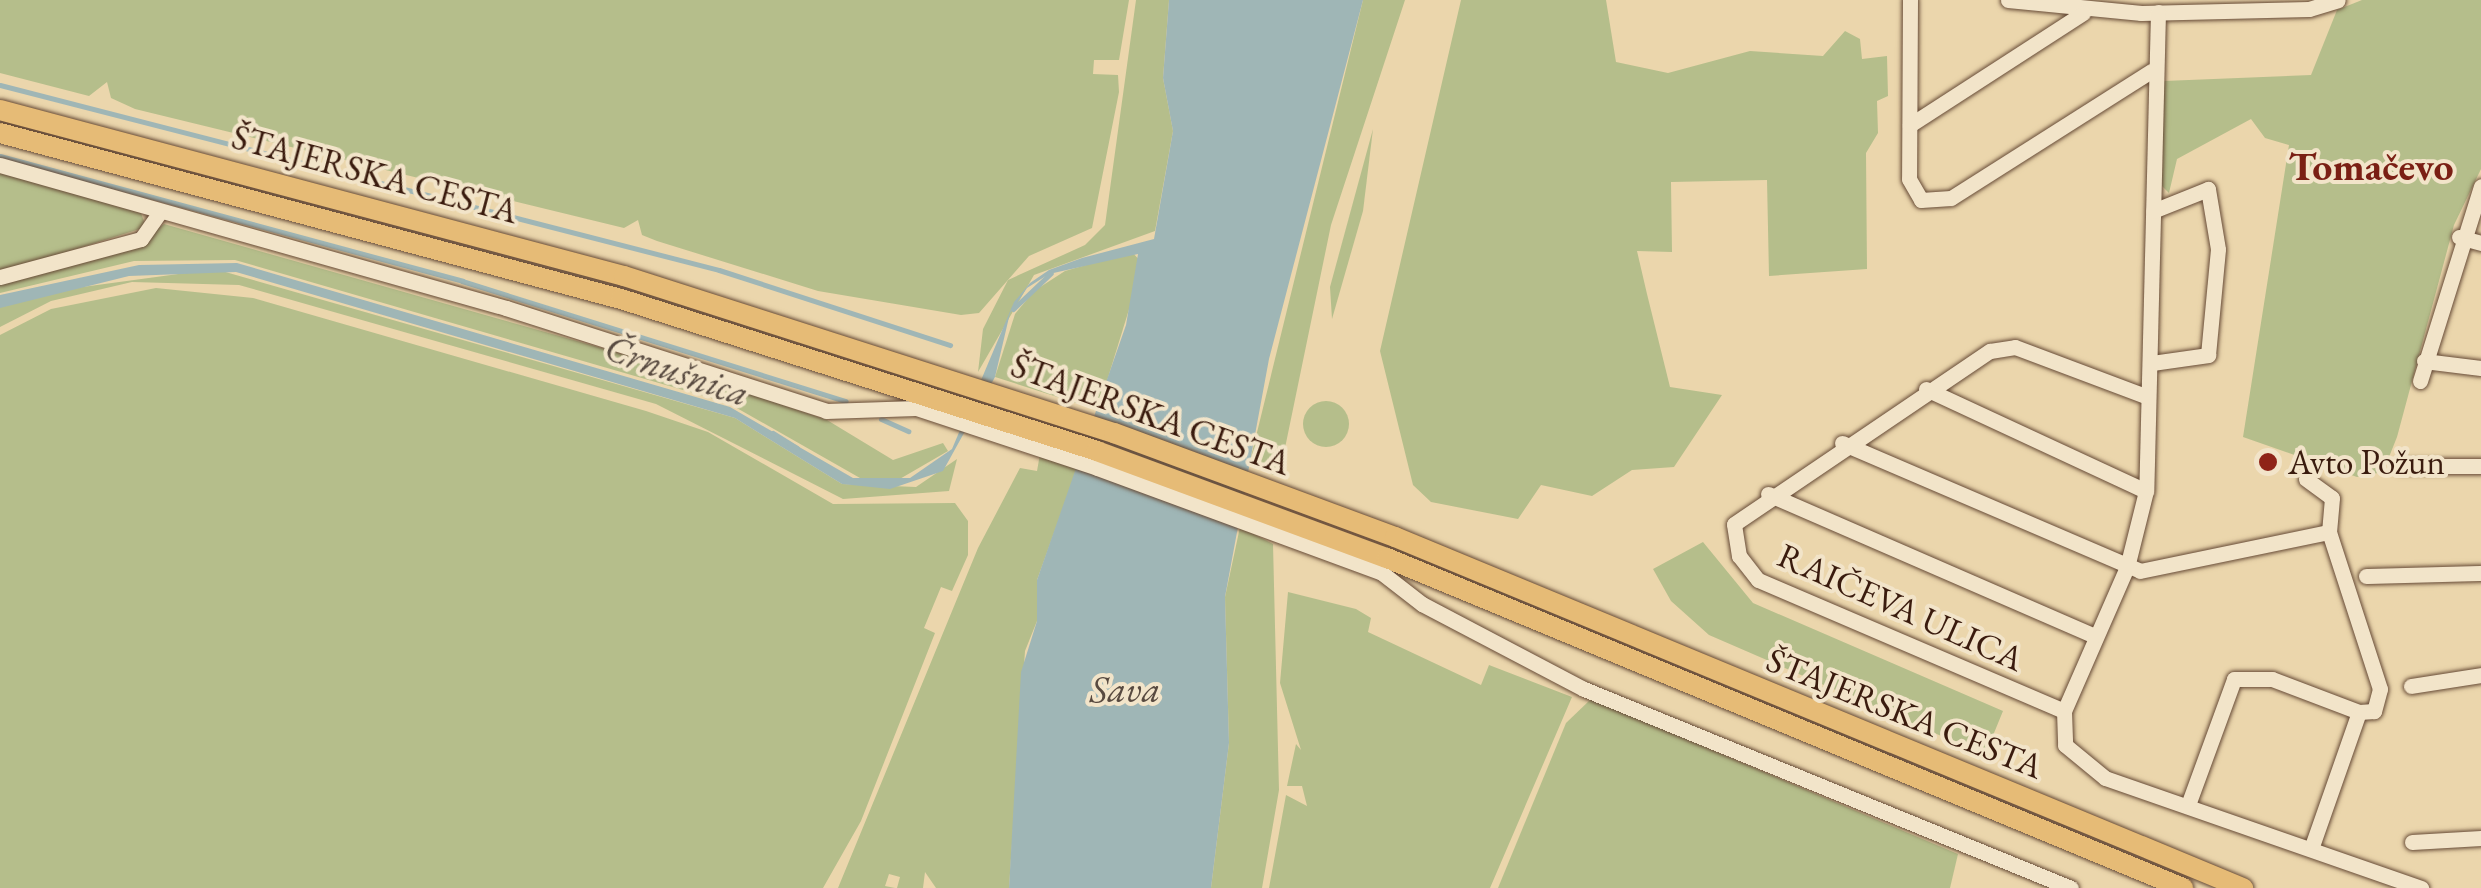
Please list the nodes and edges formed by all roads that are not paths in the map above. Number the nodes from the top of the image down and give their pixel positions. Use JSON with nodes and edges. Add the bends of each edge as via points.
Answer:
{"nodes":[{"id":1,"x":1910,"y":0,"type":"edge"},
{"id":2,"x":2008,"y":0,"type":"edge"},
{"id":3,"x":2338,"y":0,"type":"edge"},
{"id":4,"x":2082,"y":12,"type":"junction"},
{"id":5,"x":2158,"y":12,"type":"junction"},
{"id":6,"x":2152,"y":71,"type":"junction"},
{"id":7,"x":0,"y":110,"type":"edge"},
{"id":8,"x":1910,"y":125,"type":"junction"},
{"id":9,"x":0,"y":133,"type":"edge"},
{"id":10,"x":0,"y":166,"type":"edge"},
{"id":11,"x":2481,"y":186,"type":"edge"},
{"id":12,"x":2153,"y":211,"type":"junction"},
{"id":13,"x":160,"y":212,"type":"junction"},
{"id":14,"x":2459,"y":236,"type":"junction"},
{"id":15,"x":2481,"y":243,"type":"edge"},
{"id":16,"x":0,"y":277,"type":"edge"},
{"id":17,"x":2424,"y":361,"type":"junction"},
{"id":18,"x":2152,"y":363,"type":"junction"},
{"id":19,"x":2481,"y":368,"type":"edge"},
{"id":20,"x":2420,"y":380,"type":"dead end"},
{"id":21,"x":1926,"y":389,"type":"junction"},
{"id":22,"x":2148,"y":396,"type":"junction"},
{"id":23,"x":940,"y":406,"type":"junction"},
{"id":24,"x":1842,"y":443,"type":"junction"},
{"id":25,"x":2400,"y":466,"type":"dead end"},
{"id":26,"x":2481,"y":466,"type":"edge"},
{"id":27,"x":2306,"y":479,"type":"dead end"},
{"id":28,"x":2146,"y":491,"type":"junction"},
{"id":29,"x":1768,"y":494,"type":"junction"},
{"id":30,"x":2329,"y":532,"type":"junction"},
{"id":31,"x":1384,"y":566,"type":"junction"},
{"id":32,"x":2128,"y":567,"type":"junction"},
{"id":33,"x":2481,"y":573,"type":"edge"},
{"id":34,"x":2366,"y":576,"type":"dead end"},
{"id":35,"x":2094,"y":636,"type":"junction"},
{"id":36,"x":2481,"y":675,"type":"edge"},
{"id":37,"x":2411,"y":686,"type":"dead end"},
{"id":38,"x":2064,"y":711,"type":"junction"},
{"id":39,"x":2358,"y":712,"type":"junction"},
{"id":40,"x":2188,"y":805,"type":"junction"},
{"id":41,"x":2481,"y":838,"type":"edge"},
{"id":42,"x":2412,"y":842,"type":"dead end"},
{"id":43,"x":2310,"y":849,"type":"junction"},
{"id":44,"x":2071,"y":888,"type":"edge"},
{"id":45,"x":2183,"y":888,"type":"edge"},
{"id":46,"x":2242,"y":888,"type":"edge"},
{"id":47,"x":2421,"y":888,"type":"edge"}],
"edges":[{"from":1,"to":8,"type":"street"},
{"from":2,"to":4,"type":"street"},
{"from":3,"to":5,"type":"street","via":[[2310,9]]},
{"from":4,"to":5,"type":"street"},
{"from":4,"to":8,"type":"street"},
{"from":5,"to":6,"type":"street"},
{"from":6,"to":8,"type":"street","via":[[1942,201],[1912,190]]},
{"from":6,"to":12,"type":"street"},
{"from":7,"to":46,"type":"main road","name":"ŠTAJERSKA CESTA","via":[[504,242],[949,377],[1395,538]]},
{"from":9,"to":23,"type":"main road","name":"ŠTAJERSKA CESTA","via":[[492,262]]},
{"from":10,"to":13,"type":"street"},
{"from":11,"to":14,"type":"street"},
{"from":12,"to":18,"type":"street"},
{"from":12,"to":18,"type":"street","via":[[2208,189],[2218,249],[2208,355]]},
{"from":13,"to":16,"type":"street","via":[[141,239]]},
{"from":13,"to":23,"type":"street","via":[[826,411]]},
{"from":14,"to":15,"type":"street"},
{"from":14,"to":17,"type":"street"},
{"from":17,"to":19,"type":"street"},
{"from":17,"to":20,"type":"street"},
{"from":18,"to":22,"type":"street"},
{"from":21,"to":22,"type":"street","name":"RAIČEVA ULICA","via":[[2005,346]]},
{"from":21,"to":24,"type":"street","name":"RAIČEVA ULICA"},
{"from":21,"to":28,"type":"street"},
{"from":22,"to":28,"type":"street"},
{"from":23,"to":31,"type":"main road","name":"ŠTAJERSKA CESTA"},
{"from":24,"to":29,"type":"street","name":"RAIČEVA ULICA"},
{"from":24,"to":32,"type":"street"},
{"from":25,"to":26,"type":"street"},
{"from":27,"to":30,"type":"street","via":[[2332,498]]},
{"from":28,"to":32,"type":"street"},
{"from":29,"to":35,"type":"street","name":"RAIČEVA ULICA"},
{"from":29,"to":38,"type":"street","name":"RAIČEVA ULICA","via":[[1733,532],[1758,580]]},
{"from":30,"to":32,"type":"street","via":[[2163,572]]},
{"from":30,"to":39,"type":"street","via":[[2380,689],[2374,711]]},
{"from":31,"to":44,"type":"street","via":[[1422,604],[1584,689]]},
{"from":31,"to":45,"type":"main road","name":"ŠTAJERSKA CESTA"},
{"from":32,"to":35,"type":"street"},
{"from":33,"to":34,"type":"street"},
{"from":35,"to":38,"type":"street"},
{"from":36,"to":37,"type":"street"},
{"from":38,"to":40,"type":"street","via":[[2065,745],[2078,763]]},
{"from":39,"to":40,"type":"street","via":[[2240,674]]},
{"from":39,"to":43,"type":"street"},
{"from":40,"to":43,"type":"street"},
{"from":41,"to":42,"type":"street"},
{"from":43,"to":47,"type":"street"}]}
